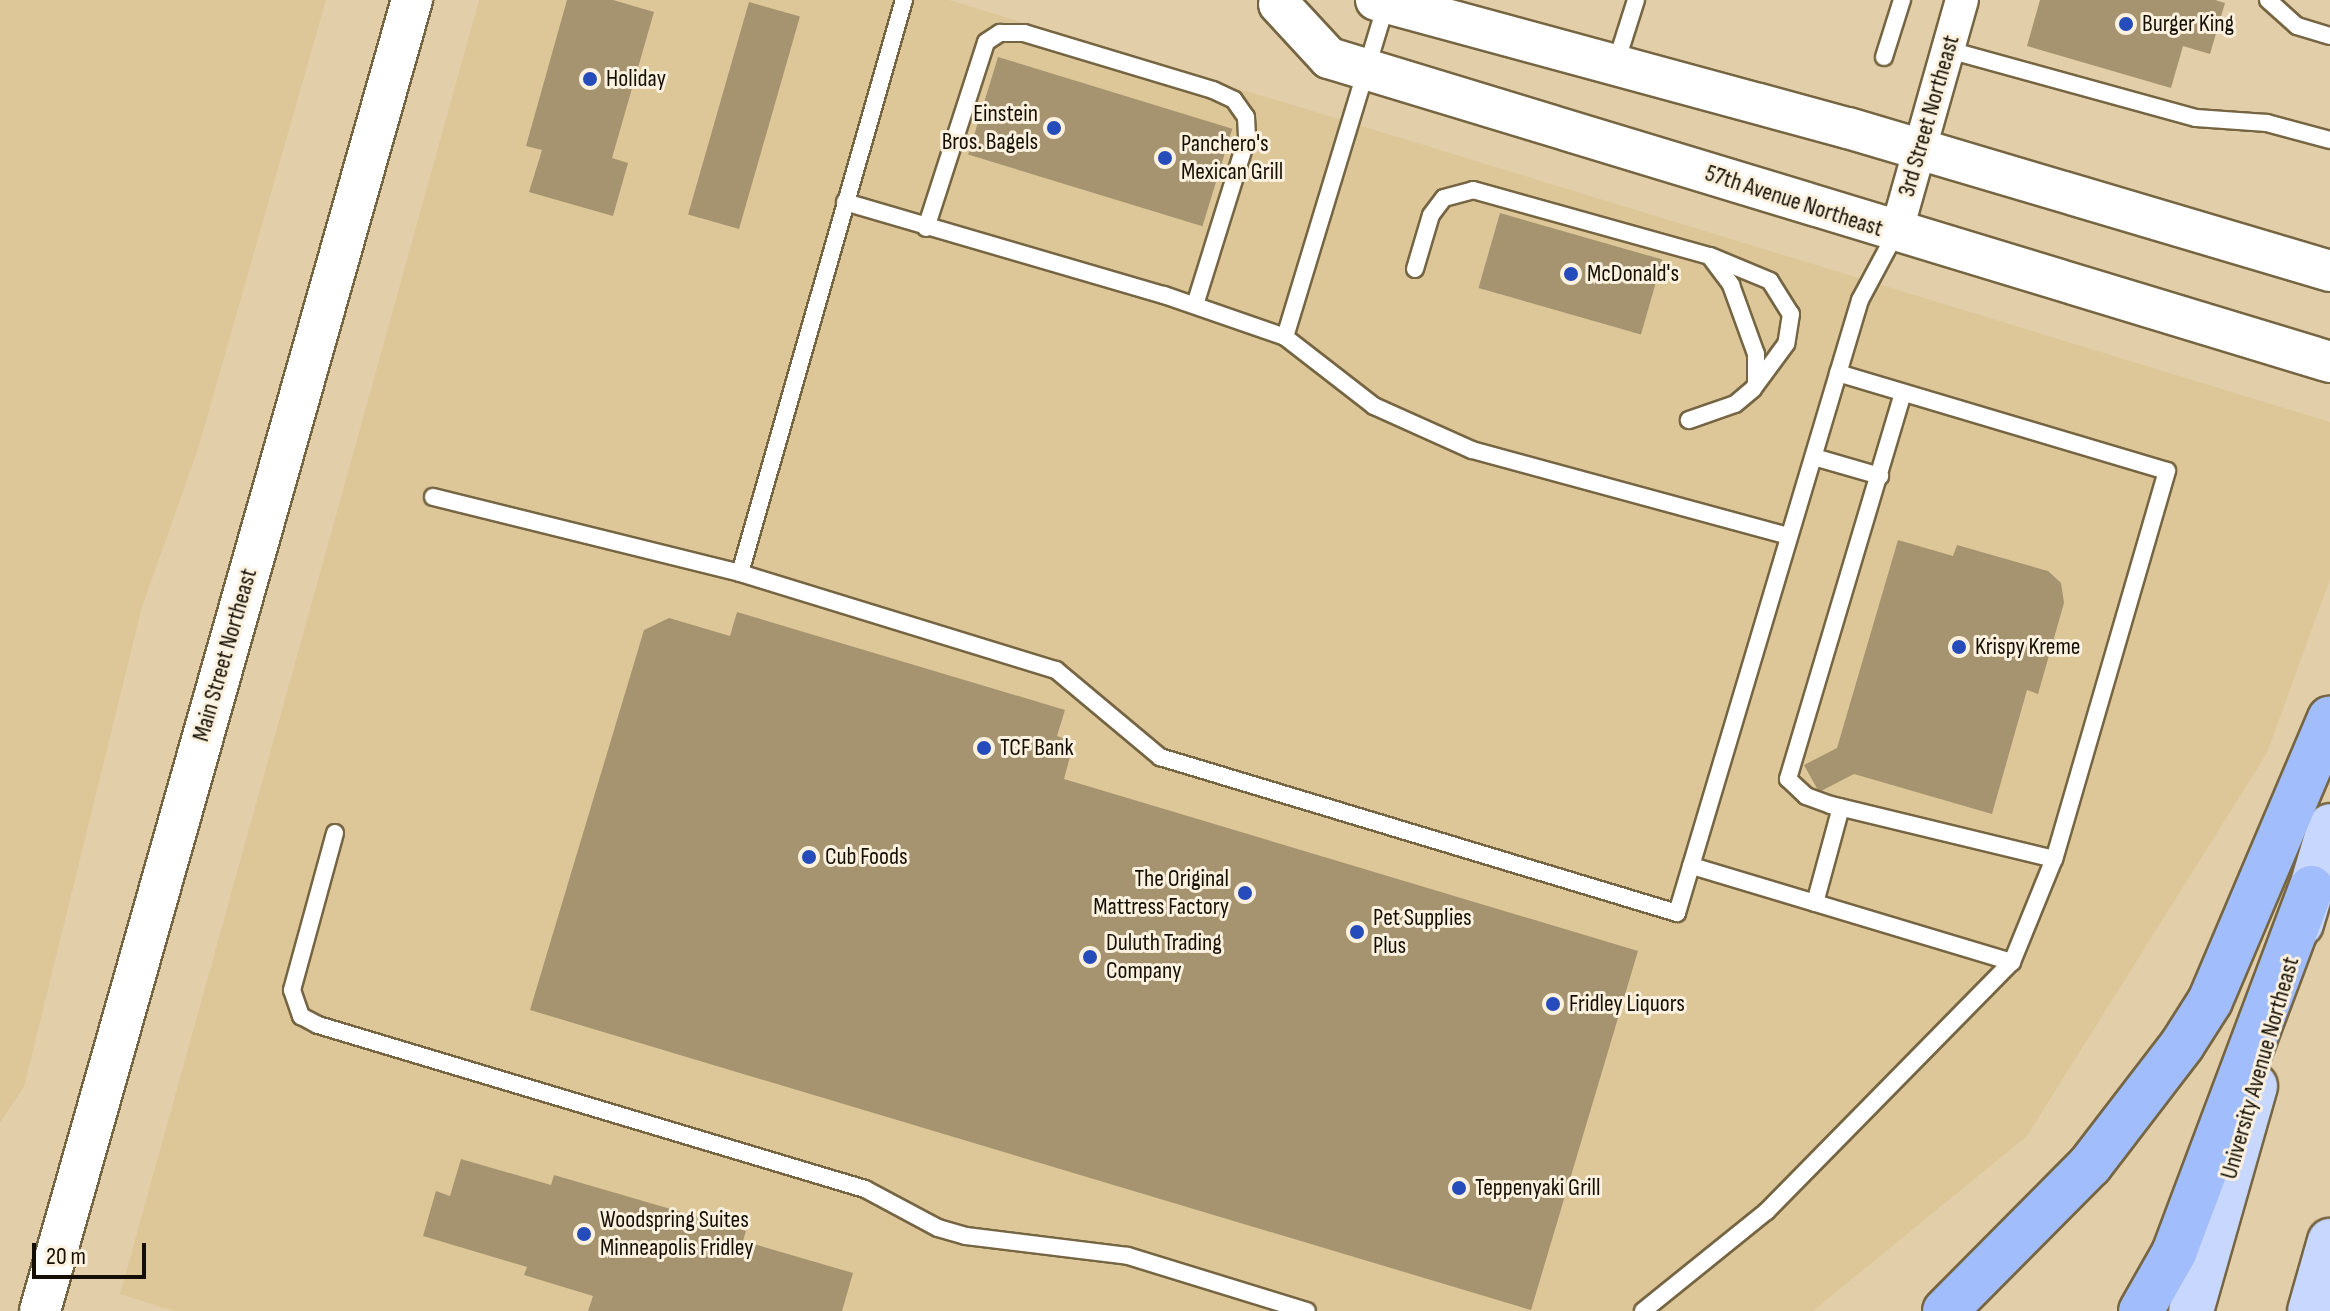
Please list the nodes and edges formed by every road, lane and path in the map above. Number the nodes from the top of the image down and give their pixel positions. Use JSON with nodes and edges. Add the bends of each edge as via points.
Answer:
{"nodes":[{"id":1,"x":412,"y":0,"type":"edge"},
{"id":2,"x":904,"y":0,"type":"edge"},
{"id":3,"x":1636,"y":0,"type":"edge"},
{"id":4,"x":1902,"y":0,"type":"edge"},
{"id":5,"x":1962,"y":0,"type":"edge"},
{"id":6,"x":2268,"y":0,"type":"edge"},
{"id":7,"x":1282,"y":1,"type":"edge"},
{"id":8,"x":1384,"y":1,"type":"edge"},
{"id":9,"x":2330,"y":36,"type":"edge"},
{"id":10,"x":1949,"y":50,"type":"junction"},
{"id":11,"x":1884,"y":57,"type":"dead end"},
{"id":12,"x":1616,"y":64,"type":"junction"},
{"id":13,"x":1367,"y":68,"type":"junction"},
{"id":14,"x":2330,"y":140,"type":"edge"},
{"id":15,"x":1921,"y":151,"type":"junction"},
{"id":16,"x":845,"y":202,"type":"junction"},
{"id":17,"x":926,"y":228,"type":"junction"},
{"id":18,"x":1896,"y":233,"type":"junction"},
{"id":19,"x":1710,"y":256,"type":"junction"},
{"id":20,"x":1415,"y":269,"type":"dead end"},
{"id":21,"x":2330,"y":271,"type":"edge"},
{"id":22,"x":1195,"y":305,"type":"junction"},
{"id":23,"x":1285,"y":337,"type":"junction"},
{"id":24,"x":2330,"y":362,"type":"edge"},
{"id":25,"x":1838,"y":373,"type":"junction"},
{"id":26,"x":1754,"y":388,"type":"junction"},
{"id":27,"x":1903,"y":393,"type":"junction"},
{"id":28,"x":1689,"y":420,"type":"dead end"},
{"id":29,"x":1814,"y":457,"type":"junction"},
{"id":30,"x":1880,"y":476,"type":"junction"},
{"id":31,"x":433,"y":497,"type":"dead end"},
{"id":32,"x":1789,"y":536,"type":"junction"},
{"id":33,"x":740,"y":573,"type":"junction"},
{"id":34,"x":2330,"y":718,"type":"edge"},
{"id":35,"x":1841,"y":807,"type":"junction"},
{"id":36,"x":2330,"y":826,"type":"edge"},
{"id":37,"x":335,"y":833,"type":"dead end"},
{"id":38,"x":2054,"y":859,"type":"junction"},
{"id":39,"x":1691,"y":866,"type":"junction"},
{"id":40,"x":2311,"y":888,"type":"junction"},
{"id":41,"x":1815,"y":903,"type":"junction"},
{"id":42,"x":2012,"y":962,"type":"junction"},
{"id":43,"x":2330,"y":1241,"type":"edge"},
{"id":44,"x":40,"y":1311,"type":"edge"},
{"id":45,"x":1307,"y":1311,"type":"edge"},
{"id":46,"x":1643,"y":1311,"type":"edge"},
{"id":47,"x":1945,"y":1311,"type":"edge"},
{"id":48,"x":2141,"y":1311,"type":"edge"},
{"id":49,"x":2191,"y":1311,"type":"edge"},
{"id":50,"x":2310,"y":1311,"type":"edge"}],
"edges":[{"from":1,"to":44,"type":"street","name":"Main Street Northeast"},
{"from":2,"to":16,"type":"lane"},
{"from":3,"to":12,"type":"lane"},
{"from":4,"to":11,"type":"lane"},
{"from":5,"to":10,"type":"street","name":"3rd Street Northeast"},
{"from":6,"to":9,"type":"lane","via":[[2297,26]]},
{"from":7,"to":13,"type":"street","name":"57th Avenue Northeast","via":[[1329,58]]},
{"from":8,"to":12,"type":"street"},
{"from":8,"to":13,"type":"lane"},
{"from":10,"to":14,"type":"lane","via":[[2196,118],[2267,123]]},
{"from":10,"to":15,"type":"street","name":"3rd Street Northeast"},
{"from":12,"to":15,"type":"street"},
{"from":13,"to":18,"type":"street","name":"57th Avenue Northeast"},
{"from":13,"to":23,"type":"lane"},
{"from":15,"to":18,"type":"street","name":"3rd Street Northeast"},
{"from":15,"to":21,"type":"street"},
{"from":16,"to":17,"type":"lane"},
{"from":16,"to":33,"type":"lane"},
{"from":17,"to":22,"type":"lane"},
{"from":17,"to":22,"type":"lane","via":[[986,42],[1000,33],[1024,33],[1213,90],[1234,100],[1246,117],[1247,138]]},
{"from":18,"to":24,"type":"street","name":"57th Avenue Northeast"},
{"from":18,"to":25,"type":"lane","via":[[1860,300]]},
{"from":19,"to":20,"type":"lane","via":[[1473,190],[1444,198],[1431,215]]},
{"from":19,"to":26,"type":"lane","via":[[1731,285],[1756,354]]},
{"from":19,"to":26,"type":"lane","via":[[1770,281],[1791,314],[1786,344]]},
{"from":22,"to":23,"type":"lane"},
{"from":23,"to":32,"type":"lane","via":[[1374,406],[1472,450]]},
{"from":25,"to":27,"type":"lane"},
{"from":25,"to":29,"type":"lane"},
{"from":26,"to":28,"type":"lane","via":[[1735,404]]},
{"from":27,"to":30,"type":"lane"},
{"from":27,"to":38,"type":"lane","via":[[2167,471]]},
{"from":29,"to":30,"type":"lane"},
{"from":29,"to":32,"type":"lane"},
{"from":30,"to":35,"type":"lane","via":[[1788,779],[1806,796]]},
{"from":31,"to":33,"type":"lane"},
{"from":32,"to":39,"type":"lane"},
{"from":33,"to":39,"type":"lane","via":[[1056,670],[1160,757],[1677,913]]},
{"from":34,"to":47,"type":"highway","via":[[2210,1001],[2189,1034],[2090,1165]]},
{"from":35,"to":38,"type":"lane"},
{"from":35,"to":41,"type":"lane"},
{"from":36,"to":40,"type":"main road","name":"University Avenue Northeast"},
{"from":37,"to":45,"type":"lane","via":[[292,990],[301,1016],[318,1025],[865,1189],[938,1228],[1128,1256]]},
{"from":38,"to":42,"type":"lane"},
{"from":39,"to":41,"type":"lane"},
{"from":40,"to":48,"type":"highway","via":[[2174,1253]]},
{"from":40,"to":49,"type":"main road","name":"University Avenue Northeast"},
{"from":41,"to":42,"type":"lane"},
{"from":42,"to":46,"type":"lane","via":[[1767,1211]]},
{"from":43,"to":50,"type":"main road"}]}
